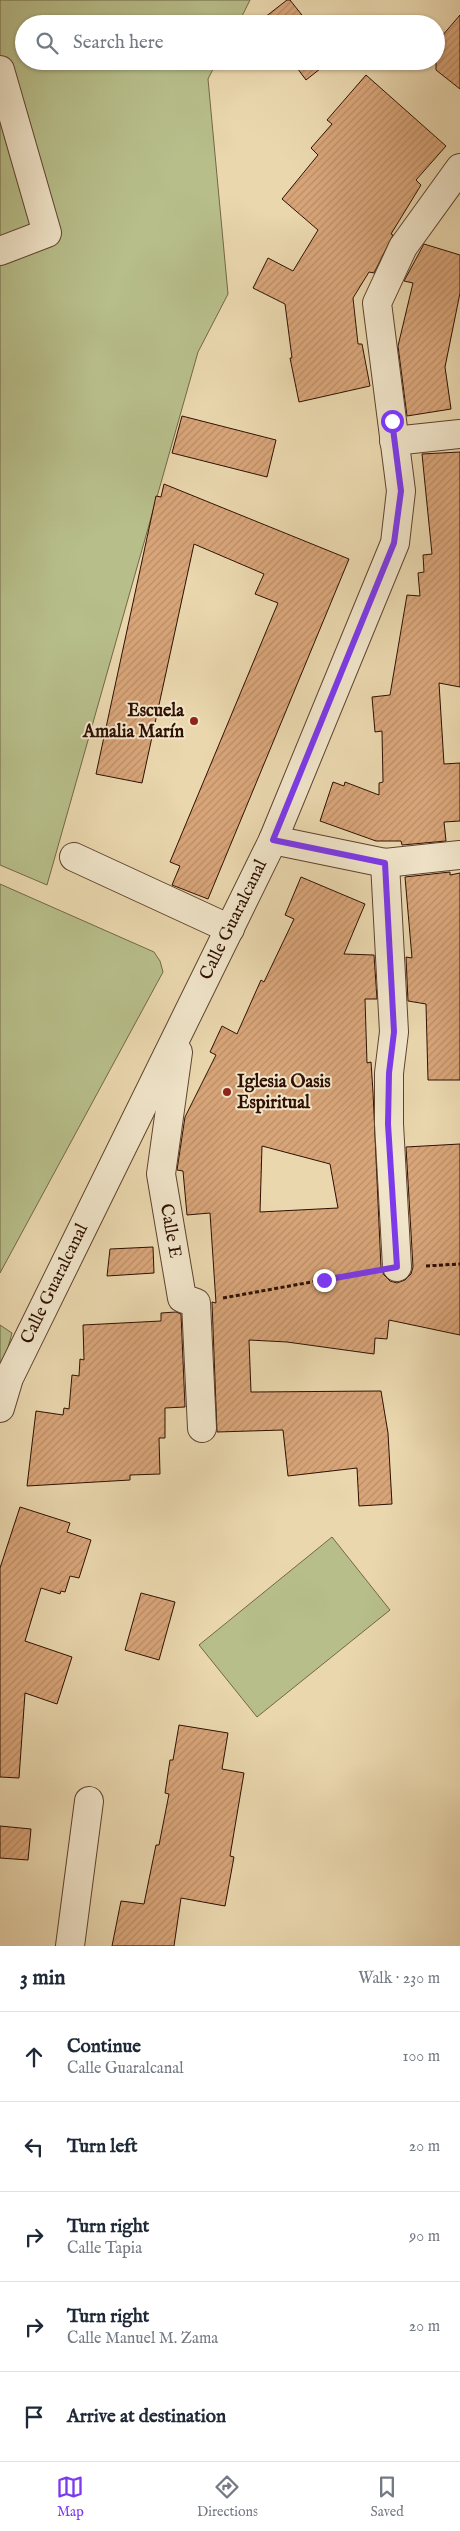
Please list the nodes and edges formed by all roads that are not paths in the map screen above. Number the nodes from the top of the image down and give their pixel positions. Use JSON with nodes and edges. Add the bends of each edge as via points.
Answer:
{"nodes":[{"id":1,"x":0,"y":70,"type":"edge"},
{"id":2,"x":9,"y":134,"type":"edge"},
{"id":3,"x":460,"y":168,"type":"edge"},
{"id":4,"x":0,"y":251,"type":"edge"},
{"id":5,"x":460,"y":434,"type":"edge"},
{"id":6,"x":394,"y":441,"type":"junction"},
{"id":7,"x":273,"y":840,"type":"junction"},
{"id":8,"x":460,"y":855,"type":"edge"},
{"id":9,"x":74,"y":857,"type":"dead end"},
{"id":10,"x":385,"y":863,"type":"junction"},
{"id":11,"x":230,"y":929,"type":"junction"},
{"id":12,"x":182,"y":1025,"type":"junction"},
{"id":13,"x":397,"y":1267,"type":"road end"},
{"id":14,"x":0,"y":1408,"type":"edge"},
{"id":15,"x":202,"y":1428,"type":"dead end"},
{"id":16,"x":89,"y":1801,"type":"dead end"},
{"id":17,"x":70,"y":1946,"type":"edge"}],
"edges":[{"from":1,"to":2,"type":"street"},
{"from":2,"to":4,"type":"street","via":[[47,233]]},
{"from":3,"to":6,"type":"street","name":"Calle Guaralcanal","via":[[403,247],[377,303]]},
{"from":5,"to":6,"type":"street"},
{"from":6,"to":7,"type":"street","name":"Calle Guaralcanal","via":[[401,491],[394,543]]},
{"from":7,"to":10,"type":"street"},
{"from":7,"to":11,"type":"street","name":"Calle Guaralcanal"},
{"from":8,"to":10,"type":"street"},
{"from":9,"to":11,"type":"street"},
{"from":10,"to":13,"type":"street","via":[[394,1032],[388,1124]]},
{"from":11,"to":12,"type":"street","name":"Calle Guaralcanal"},
{"from":12,"to":14,"type":"street","name":"Calle Guaralcanal","via":[[9,1378]]},
{"from":12,"to":15,"type":"street","name":"Calle E","via":[[160,1174],[182,1298],[196,1303]]},
{"from":16,"to":17,"type":"street"}]}
